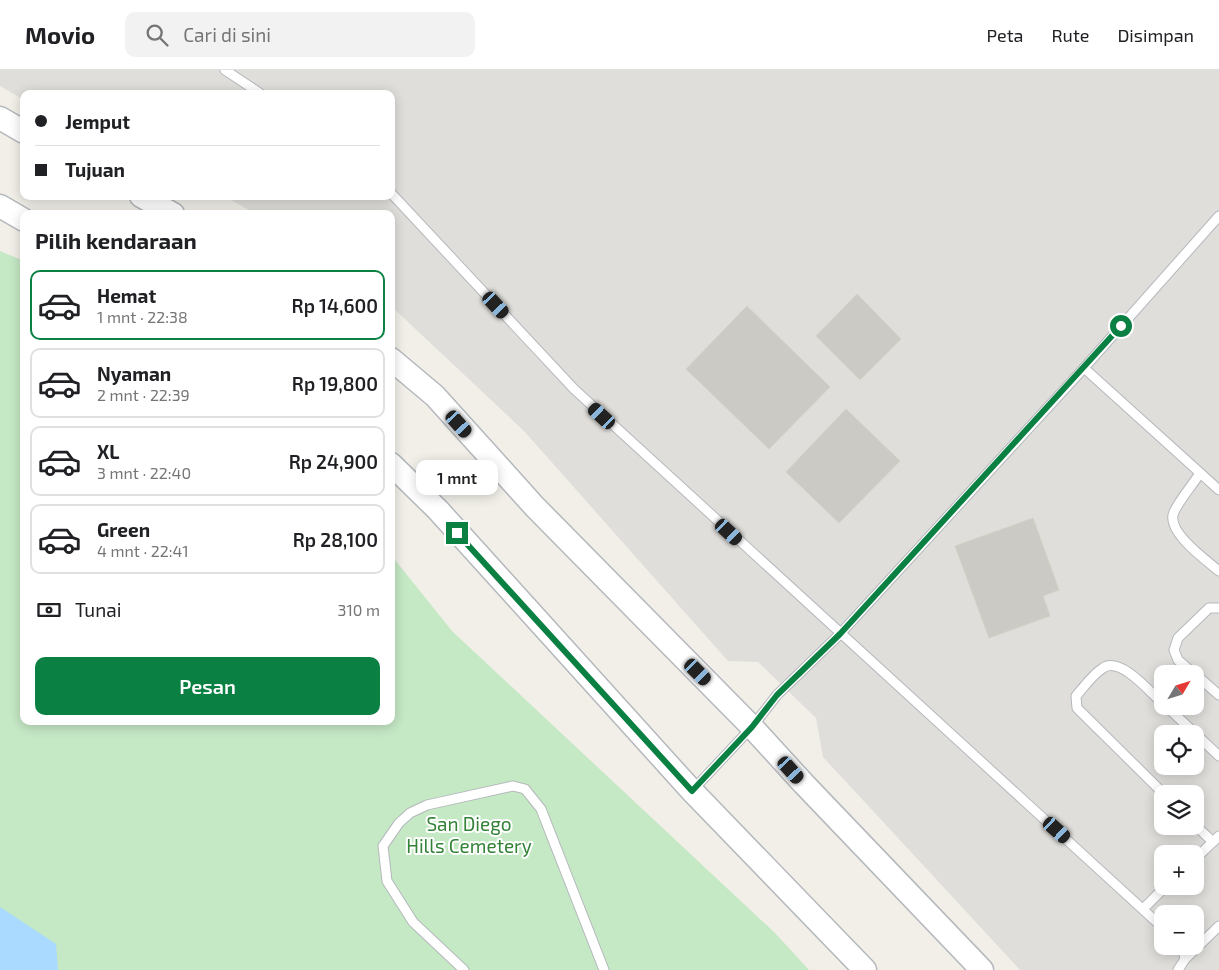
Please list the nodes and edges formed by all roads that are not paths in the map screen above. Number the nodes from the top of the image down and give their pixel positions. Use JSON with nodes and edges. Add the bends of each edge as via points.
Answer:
{"nodes":[{"id":1,"x":225,"y":70,"type":"edge"},
{"id":2,"x":255,"y":90,"type":"edge"},
{"id":3,"x":0,"y":118,"type":"edge"},
{"id":4,"x":20,"y":130,"type":"edge"},
{"id":5,"x":395,"y":197,"type":"edge"},
{"id":6,"x":148,"y":200,"type":"edge"},
{"id":7,"x":0,"y":206,"type":"edge"},
{"id":8,"x":166,"y":210,"type":"edge"},
{"id":9,"x":1219,"y":216,"type":"edge"},
{"id":10,"x":20,"y":218,"type":"edge"},
{"id":11,"x":395,"y":362,"type":"edge"},
{"id":12,"x":1084,"y":368,"type":"junction"},
{"id":13,"x":395,"y":468,"type":"edge"},
{"id":14,"x":1200,"y":473,"type":"junction"},
{"id":15,"x":1219,"y":490,"type":"edge"},
{"id":16,"x":1219,"y":571,"type":"edge"},
{"id":17,"x":1219,"y":608,"type":"edge"},
{"id":18,"x":840,"y":634,"type":"junction"},
{"id":19,"x":1184,"y":665,"type":"edge"},
{"id":20,"x":1204,"y":682,"type":"edge"},
{"id":21,"x":1219,"y":695,"type":"edge"},
{"id":22,"x":1154,"y":696,"type":"edge"},
{"id":23,"x":1176,"y":715,"type":"edge"},
{"id":24,"x":752,"y":727,"type":"junction"},
{"id":25,"x":1219,"y":756,"type":"edge"},
{"id":26,"x":1155,"y":785,"type":"edge"},
{"id":27,"x":692,"y":791,"type":"junction"},
{"id":28,"x":1204,"y":831,"type":"edge"},
{"id":29,"x":1216,"y":839,"type":"edge"},
{"id":30,"x":1204,"y":850,"type":"edge"},
{"id":31,"x":1157,"y":895,"type":"edge"},
{"id":32,"x":1144,"y":908,"type":"junction"},
{"id":33,"x":1154,"y":919,"type":"edge"},
{"id":34,"x":1219,"y":926,"type":"edge"},
{"id":35,"x":1184,"y":955,"type":"edge"},
{"id":36,"x":1185,"y":959,"type":"junction"},
{"id":37,"x":464,"y":970,"type":"edge"},
{"id":38,"x":604,"y":970,"type":"edge"},
{"id":39,"x":865,"y":970,"type":"edge"},
{"id":40,"x":982,"y":970,"type":"edge"},
{"id":41,"x":1178,"y":970,"type":"edge"}],
"edges":[{"from":1,"to":2,"type":"lane"},
{"from":3,"to":4,"type":"street"},
{"from":5,"to":18,"type":"lane","via":[[574,390]]},
{"from":6,"to":8,"type":"street"},
{"from":7,"to":10,"type":"street"},
{"from":9,"to":12,"type":"lane"},
{"from":11,"to":24,"type":"street","via":[[435,396],[535,507]]},
{"from":12,"to":14,"type":"lane"},
{"from":12,"to":18,"type":"lane"},
{"from":13,"to":27,"type":"street","via":[[438,510]]},
{"from":14,"to":15,"type":"lane"},
{"from":14,"to":16,"type":"lane","via":[[1173,514],[1172,524],[1180,536]]},
{"from":17,"to":19,"type":"lane","via":[[1209,608],[1178,638],[1174,650]]},
{"from":18,"to":24,"type":"lane","via":[[777,695]]},
{"from":18,"to":32,"type":"lane"},
{"from":20,"to":21,"type":"lane"},
{"from":22,"to":26,"type":"lane","via":[[1131,674],[1110,665],[1104,667],[1076,696],[1077,708]]},
{"from":23,"to":25,"type":"lane"},
{"from":24,"to":27,"type":"lane"},
{"from":24,"to":40,"type":"street"},
{"from":27,"to":39,"type":"street"},
{"from":28,"to":29,"type":"lane"},
{"from":29,"to":30,"type":"lane"},
{"from":31,"to":32,"type":"lane"},
{"from":32,"to":33,"type":"lane"},
{"from":34,"to":36,"type":"lane"},
{"from":35,"to":36,"type":"lane"},
{"from":36,"to":41,"type":"lane"},
{"from":37,"to":38,"type":"lane","via":[[413,922],[387,881],[383,846],[399,823],[427,805],[513,786],[525,789],[541,808]]}]}
